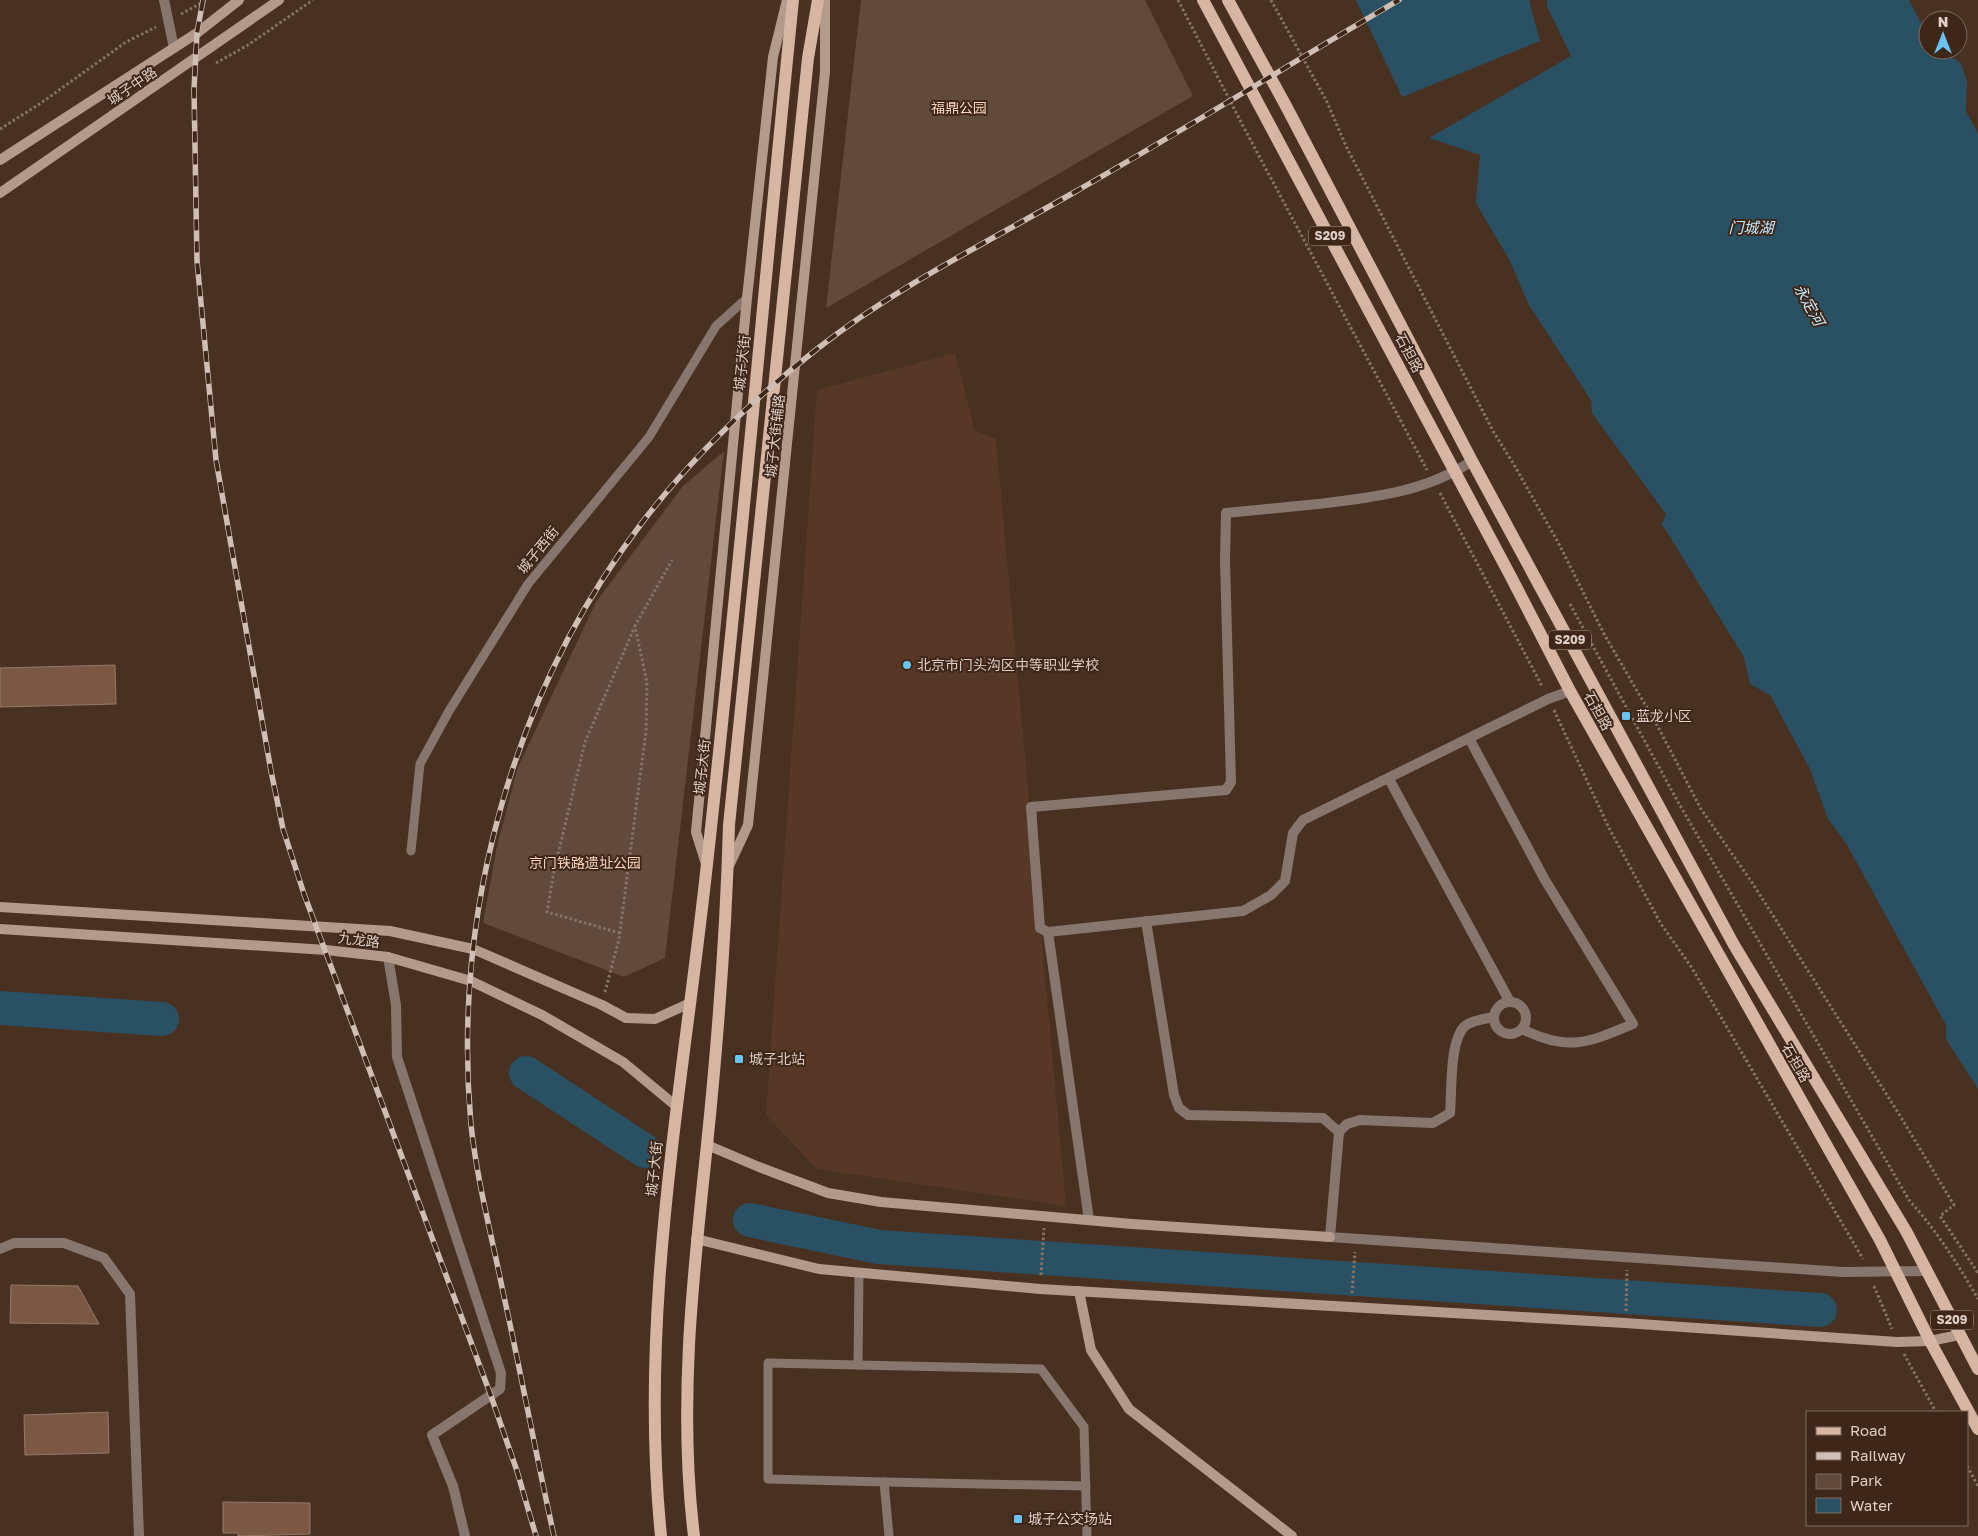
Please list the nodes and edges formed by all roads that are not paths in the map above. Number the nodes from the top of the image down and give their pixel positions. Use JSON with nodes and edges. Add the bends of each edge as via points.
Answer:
{"nodes":[{"id":1,"x":164,"y":0,"type":"edge"},
{"id":2,"x":239,"y":0,"type":"edge"},
{"id":3,"x":279,"y":0,"type":"edge"},
{"id":4,"x":787,"y":0,"type":"edge"},
{"id":5,"x":792,"y":0,"type":"edge"},
{"id":6,"x":818,"y":0,"type":"edge"},
{"id":7,"x":825,"y":0,"type":"edge"},
{"id":8,"x":1203,"y":0,"type":"edge"},
{"id":9,"x":1228,"y":0,"type":"edge"},
{"id":10,"x":174,"y":48,"type":"junction"},
{"id":11,"x":0,"y":160,"type":"edge"},
{"id":12,"x":0,"y":193,"type":"edge"},
{"id":13,"x":747,"y":298,"type":"junction"},
{"id":14,"x":1472,"y":462,"type":"junction"},
{"id":15,"x":1455,"y":473,"type":"junction"},
{"id":16,"x":1570,"y":691,"type":"junction"},
{"id":17,"x":1470,"y":740,"type":"junction"},
{"id":18,"x":1389,"y":779,"type":"junction"},
{"id":19,"x":411,"y":851,"type":"dead end"},
{"id":20,"x":707,"y":867,"type":"junction"},
{"id":21,"x":728,"y":869,"type":"junction"},
{"id":22,"x":0,"y":907,"type":"edge"},
{"id":23,"x":1146,"y":921,"type":"junction"},
{"id":24,"x":0,"y":930,"type":"edge"},
{"id":25,"x":1048,"y":932,"type":"junction"},
{"id":26,"x":388,"y":957,"type":"junction"},
{"id":27,"x":1510,"y":1002,"type":"junction"},
{"id":28,"x":690,"y":1003,"type":"junction"},
{"id":29,"x":1494,"y":1017,"type":"junction"},
{"id":30,"x":1522,"y":1028,"type":"junction"},
{"id":31,"x":676,"y":1106,"type":"junction"},
{"id":32,"x":1339,"y":1132,"type":"junction"},
{"id":33,"x":707,"y":1145,"type":"junction"},
{"id":34,"x":1089,"y":1220,"type":"junction"},
{"id":35,"x":1330,"y":1237,"type":"junction"},
{"id":36,"x":696,"y":1239,"type":"junction"},
{"id":37,"x":0,"y":1250,"type":"edge"},
{"id":38,"x":1895,"y":1271,"type":"junction"},
{"id":39,"x":1927,"y":1272,"type":"junction"},
{"id":40,"x":859,"y":1273,"type":"junction"},
{"id":41,"x":1079,"y":1291,"type":"junction"},
{"id":42,"x":1959,"y":1335,"type":"junction"},
{"id":43,"x":1930,"y":1341,"type":"junction"},
{"id":44,"x":858,"y":1365,"type":"junction"},
{"id":45,"x":1978,"y":1368,"type":"edge"},
{"id":46,"x":1978,"y":1429,"type":"edge"},
{"id":47,"x":884,"y":1482,"type":"junction"},
{"id":48,"x":1086,"y":1486,"type":"junction"},
{"id":49,"x":139,"y":1536,"type":"edge"},
{"id":50,"x":465,"y":1536,"type":"edge"},
{"id":51,"x":661,"y":1536,"type":"edge"},
{"id":52,"x":694,"y":1536,"type":"edge"},
{"id":53,"x":889,"y":1536,"type":"edge"},
{"id":54,"x":1087,"y":1536,"type":"edge"},
{"id":55,"x":1292,"y":1536,"type":"edge"}],
"edges":[{"from":1,"to":10,"type":"street"},
{"from":2,"to":10,"type":"street","name":"城子中路"},
{"from":3,"to":12,"type":"street","name":"城子中路"},
{"from":4,"to":13,"type":"street","via":[[773,57]]},
{"from":5,"to":20,"type":"main road","name":"城子大街"},
{"from":6,"to":21,"type":"main road","via":[[805,88],[729,825]]},
{"from":7,"to":21,"type":"street","name":"城子大街辅路","via":[[825,72],[748,825]]},
{"from":8,"to":15,"type":"main road","name":"石担路","number":"S209"},
{"from":9,"to":14,"type":"main road","name":"石担路","number":"S209"},
{"from":10,"to":11,"type":"street","name":"城子中路"},
{"from":13,"to":19,"type":"lane","name":"城子西街","via":[[716,326],[649,437],[528,584],[449,711],[420,764]]},
{"from":13,"to":20,"type":"street","via":[[696,832]]},
{"from":14,"to":15,"type":"street"},
{"from":14,"to":39,"type":"main road","name":"石担路","number":"S209","via":[[1734,945],[1901,1222]]},
{"from":15,"to":16,"type":"main road","name":"石担路","number":"S209"},
{"from":15,"to":25,"type":"street","via":[[1376,498],[1226,513],[1232,782],[1226,790],[1031,807],[1040,928]]},
{"from":16,"to":17,"type":"street"},
{"from":16,"to":38,"type":"main road","name":"石担路","number":"S209"},
{"from":17,"to":18,"type":"street"},
{"from":17,"to":30,"type":"street","via":[[1545,880],[1632,1024],[1587,1042],[1559,1043]]},
{"from":18,"to":23,"type":"street","via":[[1304,820],[1293,833],[1285,881],[1271,895],[1243,911]]},
{"from":18,"to":27,"type":"street"},
{"from":20,"to":28,"type":"main road","name":"城子大街"},
{"from":21,"to":33,"type":"main road","via":[[726,931]]},
{"from":22,"to":28,"type":"street","name":"九龙路","via":[[390,930],[473,949],[626,1018],[655,1019]]},
{"from":23,"to":25,"type":"street"},
{"from":23,"to":32,"type":"street","via":[[1174,1096],[1179,1108],[1188,1115],[1323,1118]]},
{"from":24,"to":26,"type":"street","name":"九龙路","via":[[326,950]]},
{"from":25,"to":34,"type":"street"},
{"from":26,"to":31,"type":"street","name":"九龙路","via":[[471,981],[542,1015],[624,1062]]},
{"from":26,"to":50,"type":"street","via":[[396,1005],[397,1057],[501,1373],[500,1390],[432,1434],[453,1486]]},
{"from":27,"to":29,"type":"street","via":[[1500,1005]]},
{"from":27,"to":30,"type":"street","via":[[1520,1005],[1526,1014]]},
{"from":28,"to":31,"type":"main road","name":"城子大街"},
{"from":29,"to":30,"type":"street","via":[[1502,1032],[1513,1033]]},
{"from":29,"to":32,"type":"street","via":[[1465,1026],[1457,1040],[1450,1113],[1433,1123],[1360,1120],[1347,1124]]},
{"from":31,"to":51,"type":"main road","name":"城子大街","via":[[655,1346],[657,1497]]},
{"from":32,"to":35,"type":"street"},
{"from":33,"to":34,"type":"street","via":[[759,1168],[828,1192],[881,1202]]},
{"from":33,"to":36,"type":"main road"},
{"from":34,"to":35,"type":"street"},
{"from":35,"to":38,"type":"street","via":[[1843,1272]]},
{"from":36,"to":40,"type":"street","via":[[820,1269]]},
{"from":36,"to":52,"type":"main road","via":[[688,1347],[689,1497]]},
{"from":37,"to":49,"type":"street","via":[[14,1243],[64,1243],[104,1258],[130,1294]]},
{"from":38,"to":39,"type":"street"},
{"from":38,"to":43,"type":"main road","name":"石担路","number":"S209"},
{"from":39,"to":42,"type":"main road","name":"石担路","number":"S209"},
{"from":40,"to":41,"type":"street"},
{"from":40,"to":44,"type":"lane"},
{"from":41,"to":43,"type":"street","via":[[1897,1342]]},
{"from":41,"to":55,"type":"street","via":[[1091,1350],[1129,1408]]},
{"from":42,"to":43,"type":"street"},
{"from":42,"to":45,"type":"main road","name":"石担路","number":"S209"},
{"from":43,"to":46,"type":"main road","name":"石担路","number":"S209"},
{"from":44,"to":47,"type":"lane","via":[[768,1364],[768,1479]]},
{"from":44,"to":48,"type":"lane","via":[[1041,1370],[1084,1427]]},
{"from":47,"to":48,"type":"lane"},
{"from":47,"to":53,"type":"lane"},
{"from":48,"to":54,"type":"lane"}]}
